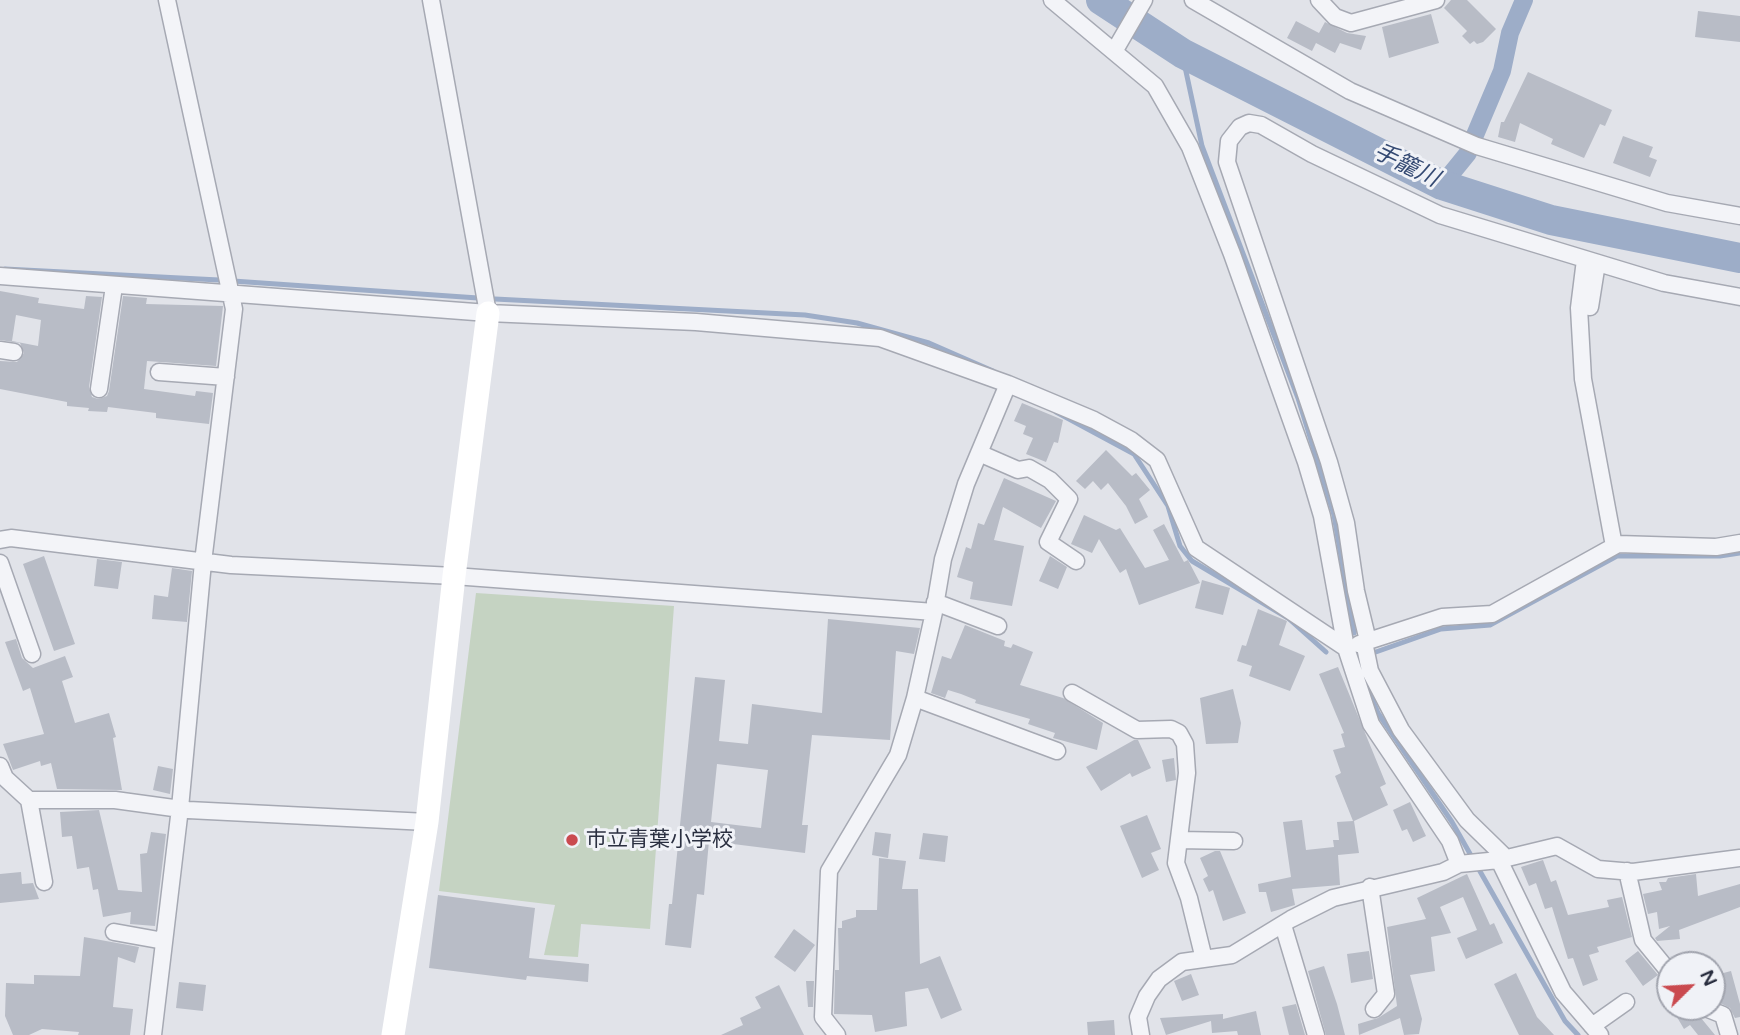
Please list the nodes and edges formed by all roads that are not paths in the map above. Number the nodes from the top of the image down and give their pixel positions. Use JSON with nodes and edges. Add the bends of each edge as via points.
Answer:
{"nodes":[{"id":1,"x":167,"y":0,"type":"edge"},
{"id":2,"x":431,"y":0,"type":"edge"},
{"id":3,"x":1052,"y":0,"type":"edge"},
{"id":4,"x":1144,"y":0,"type":"edge"},
{"id":5,"x":1193,"y":0,"type":"edge"},
{"id":6,"x":1319,"y":0,"type":"edge"},
{"id":7,"x":1436,"y":0,"type":"edge"},
{"id":8,"x":1115,"y":50,"type":"junction"},
{"id":9,"x":1740,"y":216,"type":"edge"},
{"id":10,"x":1591,"y":261,"type":"junction"},
{"id":11,"x":0,"y":276,"type":"edge"},
{"id":12,"x":114,"y":286,"type":"junction"},
{"id":13,"x":232,"y":294,"type":"junction"},
{"id":14,"x":1740,"y":298,"type":"edge"},
{"id":15,"x":488,"y":313,"type":"junction"},
{"id":16,"x":159,"y":372,"type":"dead end"},
{"id":17,"x":226,"y":377,"type":"junction"},
{"id":18,"x":1008,"y":384,"type":"junction"},
{"id":19,"x":99,"y":389,"type":"dead end"},
{"id":20,"x":979,"y":453,"type":"junction"},
{"id":21,"x":0,"y":540,"type":"edge"},
{"id":22,"x":1740,"y":543,"type":"edge"},
{"id":23,"x":1619,"y":545,"type":"junction"},
{"id":24,"x":1076,"y":561,"type":"dead end"},
{"id":25,"x":203,"y":562,"type":"junction"},
{"id":26,"x":0,"y":564,"type":"edge"},
{"id":27,"x":454,"y":576,"type":"junction"},
{"id":28,"x":934,"y":607,"type":"junction"},
{"id":29,"x":998,"y":626,"type":"dead end"},
{"id":30,"x":1366,"y":642,"type":"junction"},
{"id":31,"x":1346,"y":648,"type":"junction"},
{"id":32,"x":32,"y":654,"type":"dead end"},
{"id":33,"x":1072,"y":693,"type":"dead end"},
{"id":34,"x":915,"y":698,"type":"junction"},
{"id":35,"x":1057,"y":751,"type":"dead end"},
{"id":36,"x":0,"y":766,"type":"edge"},
{"id":37,"x":29,"y":800,"type":"junction"},
{"id":38,"x":180,"y":808,"type":"junction"},
{"id":39,"x":427,"y":822,"type":"junction"},
{"id":40,"x":1178,"y":840,"type":"junction"},
{"id":41,"x":1234,"y":841,"type":"dead end"},
{"id":42,"x":1740,"y":858,"type":"edge"},
{"id":43,"x":1499,"y":859,"type":"junction"},
{"id":44,"x":1461,"y":864,"type":"junction"},
{"id":45,"x":1627,"y":871,"type":"junction"},
{"id":46,"x":44,"y":882,"type":"dead end"},
{"id":47,"x":1370,"y":887,"type":"junction"},
{"id":48,"x":1283,"y":925,"type":"junction"},
{"id":49,"x":114,"y":932,"type":"dead end"},
{"id":50,"x":164,"y":941,"type":"junction"},
{"id":51,"x":1656,"y":956,"type":"edge"},
{"id":52,"x":1204,"y":959,"type":"junction"},
{"id":53,"x":1626,"y":1002,"type":"dead end"},
{"id":54,"x":1395,"y":1011,"type":"dead end"},
{"id":55,"x":1594,"y":1032,"type":"edge"},
{"id":56,"x":153,"y":1035,"type":"edge"},
{"id":57,"x":393,"y":1035,"type":"edge"},
{"id":58,"x":837,"y":1035,"type":"edge"},
{"id":59,"x":1141,"y":1035,"type":"edge"},
{"id":60,"x":1316,"y":1035,"type":"edge"}],
"edges":[{"from":1,"to":13,"type":"street"},
{"from":2,"to":15,"type":"street"},
{"from":3,"to":8,"type":"street"},
{"from":4,"to":8,"type":"street"},
{"from":5,"to":9,"type":"street","via":[[1350,91],[1476,146],[1667,203]]},
{"from":6,"to":7,"type":"street","via":[[1335,17],[1351,23]]},
{"from":8,"to":31,"type":"street","via":[[1155,86],[1174,115],[1232,254],[1322,516]]},
{"from":10,"to":14,"type":"street","via":[[1664,283]]},
{"from":10,"to":23,"type":"street","via":[[1591,352]]},
{"from":10,"to":30,"type":"street","via":[[1440,215],[1261,125],[1249,123],[1233,134],[1227,151],[1229,171],[1329,462],[1346,523]]},
{"from":11,"to":12,"type":"street"},
{"from":12,"to":13,"type":"street"},
{"from":12,"to":19,"type":"street"},
{"from":13,"to":15,"type":"street"},
{"from":13,"to":17,"type":"street"},
{"from":15,"to":18,"type":"street","via":[[880,338]]},
{"from":15,"to":27,"type":"street"},
{"from":16,"to":17,"type":"street"},
{"from":17,"to":25,"type":"street"},
{"from":18,"to":20,"type":"street"},
{"from":18,"to":31,"type":"street","via":[[1094,420],[1157,460],[1196,548]]},
{"from":20,"to":24,"type":"street","via":[[1018,470],[1029,468],[1069,499],[1048,541]]},
{"from":20,"to":28,"type":"street","via":[[943,559]]},
{"from":21,"to":25,"type":"street"},
{"from":22,"to":23,"type":"street","via":[[1717,547]]},
{"from":23,"to":30,"type":"street","via":[[1492,614],[1442,617]]},
{"from":25,"to":27,"type":"street"},
{"from":25,"to":38,"type":"street"},
{"from":26,"to":32,"type":"street"},
{"from":27,"to":28,"type":"street"},
{"from":27,"to":39,"type":"street"},
{"from":28,"to":29,"type":"street"},
{"from":28,"to":34,"type":"street"},
{"from":30,"to":31,"type":"street"},
{"from":30,"to":43,"type":"street","via":[[1370,671],[1401,730]]},
{"from":31,"to":44,"type":"street","via":[[1371,724]]},
{"from":33,"to":40,"type":"street","via":[[1137,730],[1179,733],[1185,744],[1187,774]]},
{"from":34,"to":35,"type":"street"},
{"from":34,"to":58,"type":"street","via":[[898,755],[829,871],[823,1017]]},
{"from":36,"to":37,"type":"street","via":[[5,778]]},
{"from":37,"to":38,"type":"street","via":[[115,800]]},
{"from":37,"to":46,"type":"street"},
{"from":38,"to":39,"type":"street"},
{"from":38,"to":50,"type":"street"},
{"from":39,"to":57,"type":"street"},
{"from":40,"to":41,"type":"street"},
{"from":40,"to":52,"type":"street","via":[[1176,863]]},
{"from":42,"to":45,"type":"street"},
{"from":43,"to":44,"type":"street"},
{"from":43,"to":45,"type":"street","via":[[1557,846],[1598,869]]},
{"from":43,"to":55,"type":"street","via":[[1563,992]]},
{"from":44,"to":47,"type":"street"},
{"from":45,"to":51,"type":"street","via":[[1643,940]]},
{"from":47,"to":48,"type":"street","via":[[1333,898]]},
{"from":47,"to":54,"type":"street","via":[[1386,995],[1378,1004]]},
{"from":48,"to":52,"type":"street","via":[[1232,955]]},
{"from":48,"to":60,"type":"street"},
{"from":49,"to":50,"type":"street"},
{"from":50,"to":56,"type":"street"},
{"from":52,"to":59,"type":"street","via":[[1182,962],[1159,979],[1138,1017]]},
{"from":53,"to":55,"type":"street"}]}
